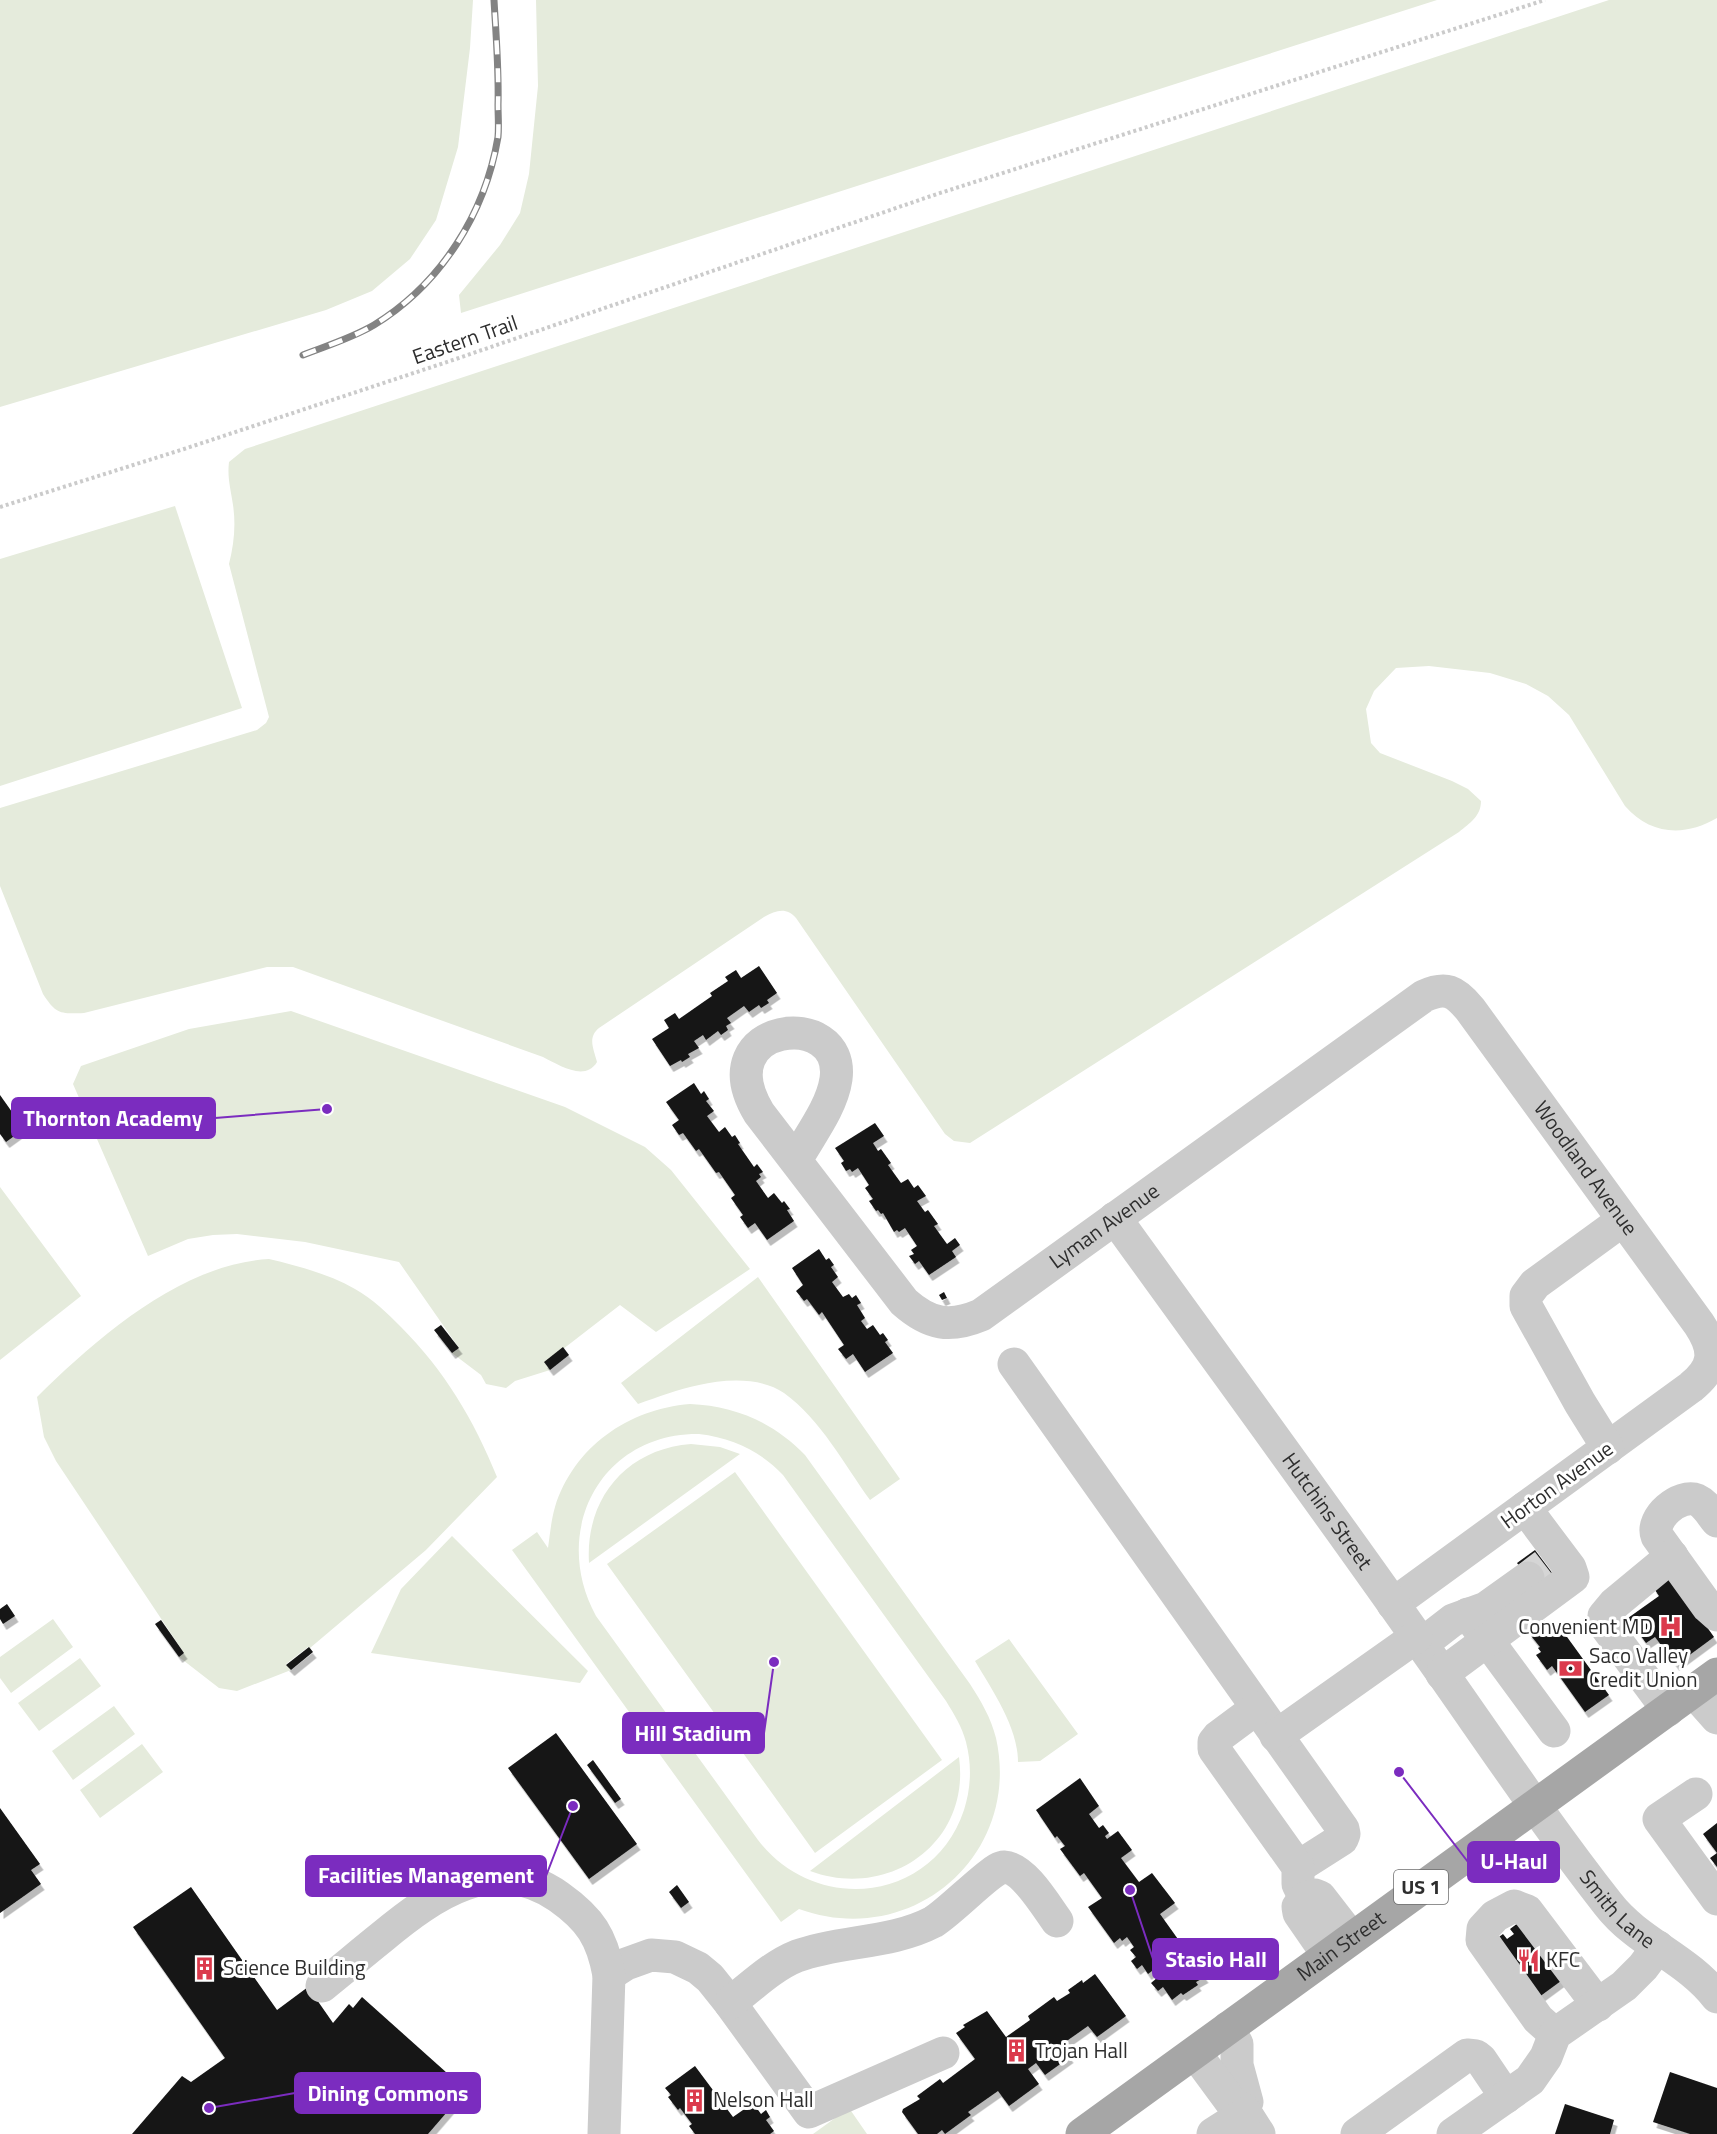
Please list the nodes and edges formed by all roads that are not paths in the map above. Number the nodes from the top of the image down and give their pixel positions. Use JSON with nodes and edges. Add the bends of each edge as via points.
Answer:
{"nodes":[{"id":1,"x":1446,"y":990,"type":"joint"},
{"id":2,"x":796,"y":1160,"type":"dead end"},
{"id":3,"x":1115,"y":1218,"type":"junction"},
{"id":4,"x":1623,"y":1220,"type":"junction"},
{"id":5,"x":1714,"y":1350,"type":"edge"},
{"id":6,"x":1014,"y":1364,"type":"dead end"},
{"id":7,"x":1608,"y":1448,"type":"junction"},
{"id":8,"x":1525,"y":1508,"type":"junction"},
{"id":9,"x":1717,"y":1521,"type":"edge"},
{"id":10,"x":1672,"y":1556,"type":"junction"},
{"id":11,"x":1544,"y":1565,"type":"junction"},
{"id":12,"x":1393,"y":1605,"type":"junction"},
{"id":13,"x":1477,"y":1611,"type":"junction"},
{"id":14,"x":1717,"y":1615,"type":"edge"},
{"id":15,"x":1419,"y":1640,"type":"junction"},
{"id":16,"x":1487,"y":1640,"type":"junction"},
{"id":17,"x":1442,"y":1674,"type":"junction"},
{"id":18,"x":1693,"y":1692,"type":"edge"},
{"id":19,"x":1257,"y":1708,"type":"junction"},
{"id":20,"x":1717,"y":1718,"type":"edge"},
{"id":21,"x":1554,"y":1731,"type":"dead end"},
{"id":22,"x":1276,"y":1736,"type":"junction"},
{"id":23,"x":1696,"y":1794,"type":"dead end"},
{"id":24,"x":1535,"y":1805,"type":"junction"},
{"id":25,"x":1299,"y":1867,"type":"junction"},
{"id":26,"x":1717,"y":1899,"type":"edge"},
{"id":27,"x":1057,"y":1921,"type":"dead end"},
{"id":28,"x":1340,"y":1946,"type":"junction"},
{"id":29,"x":1658,"y":1947,"type":"junction"},
{"id":30,"x":609,"y":1975,"type":"junction"},
{"id":31,"x":322,"y":1986,"type":"dead end"},
{"id":32,"x":1717,"y":1997,"type":"edge"},
{"id":33,"x":730,"y":2003,"type":"junction"},
{"id":34,"x":1598,"y":2006,"type":"junction"},
{"id":35,"x":1228,"y":2028,"type":"junction"},
{"id":36,"x":1555,"y":2034,"type":"junction"},
{"id":37,"x":942,"y":2053,"type":"dead end"},
{"id":38,"x":1195,"y":2053,"type":"junction"},
{"id":39,"x":1506,"y":2097,"type":"junction"},
{"id":40,"x":1249,"y":2119,"type":"edge"},
{"id":41,"x":604,"y":2134,"type":"edge"},
{"id":42,"x":1083,"y":2134,"type":"edge"},
{"id":43,"x":1213,"y":2134,"type":"edge"},
{"id":44,"x":1357,"y":2134,"type":"edge"},
{"id":45,"x":1453,"y":2134,"type":"edge"}],
"edges":[{"from":1,"to":3,"type":"street","name":"Lyman Avenue","via":[[1415,1001]]},
{"from":1,"to":4,"type":"street","name":"Woodland Avenue","via":[[1470,1009]]},
{"from":2,"to":3,"type":"street","name":"Lyman Avenue","via":[[904,1302],[920,1315],[939,1322],[960,1322],[981,1315]]},
{"from":3,"to":12,"type":"street","name":"Hutchins Street"},
{"from":4,"to":5,"type":"street","name":"Woodland Avenue"},
{"from":4,"to":7,"type":"street","via":[[1535,1284],[1526,1296],[1526,1306]]},
{"from":5,"to":7,"type":"street","name":"Horton Avenue","via":[[1701,1379]]},
{"from":6,"to":19,"type":"street"},
{"from":7,"to":8,"type":"street","name":"Horton Avenue"},
{"from":8,"to":11,"type":"street"},
{"from":8,"to":12,"type":"street","name":"Horton Avenue"},
{"from":9,"to":10,"type":"street","via":[[1706,1506],[1694,1499],[1680,1501],[1665,1512],[1654,1529]]},
{"from":10,"to":14,"type":"street"},
{"from":10,"to":18,"type":"street","via":[[1604,1616],[1607,1628],[1645,1680]]},
{"from":11,"to":13,"type":"street","via":[[1504,1608]]},
{"from":11,"to":16,"type":"street","via":[[1572,1574],[1570,1580]]},
{"from":12,"to":15,"type":"street","name":"Hutchins Street"},
{"from":13,"to":15,"type":"street"},
{"from":13,"to":16,"type":"street"},
{"from":15,"to":17,"type":"street","name":"Hutchins Street"},
{"from":15,"to":22,"type":"street"},
{"from":16,"to":17,"type":"street"},
{"from":16,"to":21,"type":"street"},
{"from":17,"to":24,"type":"street","name":"Hutchins Street"},
{"from":18,"to":20,"type":"street"},
{"from":18,"to":24,"type":"main road","name":"Main Street","number":"US 1"},
{"from":19,"to":22,"type":"street"},
{"from":19,"to":25,"type":"street","via":[[1218,1737],[1214,1749]]},
{"from":22,"to":25,"type":"street","via":[[1343,1828],[1342,1839]]},
{"from":23,"to":26,"type":"street","via":[[1659,1819]]},
{"from":24,"to":28,"type":"main road","name":"Main Street","number":"US 1"},
{"from":24,"to":29,"type":"street","name":"Smith Lane","via":[[1610,1908]]},
{"from":25,"to":28,"type":"street","via":[[1298,1884],[1305,1898],[1298,1907],[1299,1913]]},
{"from":27,"to":33,"type":"street","via":[[1026,1879],[1011,1869],[999,1868],[934,1921],[893,1936],[797,1956]]},
{"from":28,"to":35,"type":"main road","name":"Main Street","number":"US 1"},
{"from":29,"to":32,"type":"street","name":"Smith Lane","via":[[1694,1972]]},
{"from":29,"to":34,"type":"street","via":[[1634,1977]]},
{"from":30,"to":31,"type":"street","via":[[601,1943],[582,1916],[544,1889],[500,1877],[469,1881],[430,1900]]},
{"from":30,"to":33,"type":"street","via":[[651,1955],[675,1957],[710,1978]]},
{"from":30,"to":41,"type":"street"},
{"from":33,"to":37,"type":"street","via":[[809,2112]]},
{"from":34,"to":36,"type":"street"},
{"from":34,"to":36,"type":"street","via":[[1527,1911],[1514,1906],[1502,1911],[1483,1929],[1482,1940],[1538,2019]]},
{"from":35,"to":38,"type":"main road","name":"Main Street","number":"US 1"},
{"from":35,"to":40,"type":"street","via":[[1237,2044],[1237,2065]]},
{"from":36,"to":39,"type":"street","via":[[1546,2058],[1530,2080]]},
{"from":38,"to":40,"type":"street","via":[[1234,2106]]},
{"from":38,"to":42,"type":"main road","name":"Main Street","number":"US 1"},
{"from":39,"to":44,"type":"street","via":[[1481,2060],[1467,2055]]},
{"from":39,"to":45,"type":"street"},
{"from":40,"to":43,"type":"street"}]}
